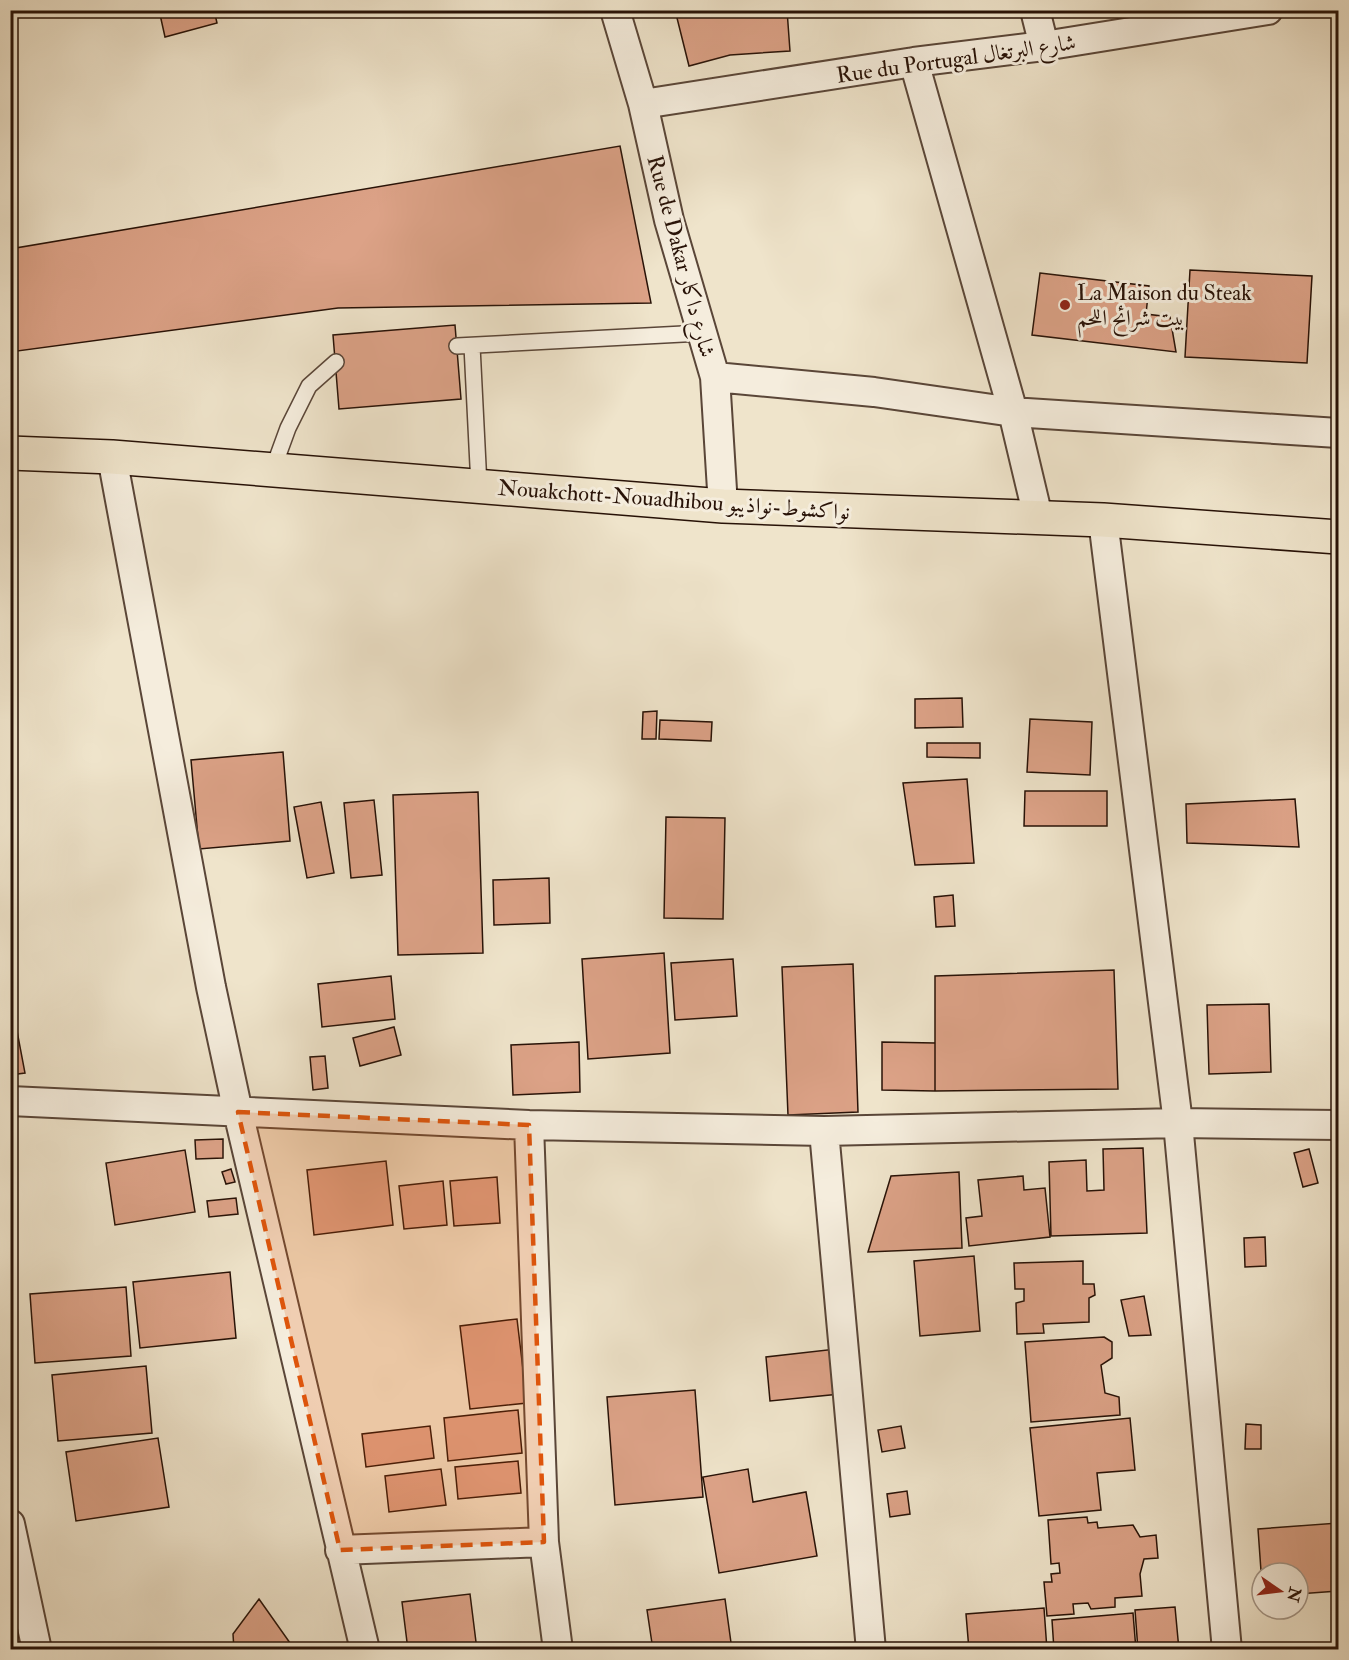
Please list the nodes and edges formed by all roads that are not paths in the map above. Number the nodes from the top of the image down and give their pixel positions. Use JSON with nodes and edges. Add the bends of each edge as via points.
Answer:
{"nodes":[{"id":1,"x":615,"y":10,"type":"edge"},
{"id":2,"x":1035,"y":10,"type":"edge"},
{"id":3,"x":1268,"y":10,"type":"edge"},
{"id":4,"x":1044,"y":46,"type":"junction"},
{"id":5,"x":914,"y":62,"type":"junction"},
{"id":6,"x":643,"y":104,"type":"junction"},
{"id":7,"x":702,"y":333,"type":"junction"},
{"id":8,"x":336,"y":362,"type":"dead end"},
{"id":9,"x":715,"y":378,"type":"junction"},
{"id":10,"x":1013,"y":412,"type":"junction"},
{"id":11,"x":1338,"y":434,"type":"edge"},
{"id":12,"x":10,"y":453,"type":"edge"},
{"id":13,"x":112,"y":457,"type":"junction"},
{"id":14,"x":273,"y":470,"type":"junction"},
{"id":15,"x":479,"y":486,"type":"junction"},
{"id":16,"x":723,"y":506,"type":"junction"},
{"id":17,"x":1038,"y":518,"type":"junction"},
{"id":18,"x":1103,"y":520,"type":"junction"},
{"id":19,"x":1338,"y":537,"type":"edge"},
{"id":20,"x":10,"y":1101,"type":"edge"},
{"id":21,"x":238,"y":1112,"type":"junction"},
{"id":22,"x":1179,"y":1123,"type":"junction"},
{"id":23,"x":529,"y":1125,"type":"junction"},
{"id":24,"x":1338,"y":1125,"type":"edge"},
{"id":25,"x":824,"y":1131,"type":"junction"},
{"id":26,"x":10,"y":1524,"type":"edge"},
{"id":27,"x":544,"y":1542,"type":"junction"},
{"id":28,"x":340,"y":1550,"type":"junction"},
{"id":29,"x":37,"y":1650,"type":"edge"},
{"id":30,"x":365,"y":1650,"type":"edge"},
{"id":31,"x":558,"y":1650,"type":"edge"},
{"id":32,"x":871,"y":1650,"type":"edge"},
{"id":33,"x":1227,"y":1650,"type":"edge"}],
"edges":[{"from":1,"to":6,"type":"street","name":"Rue de Dakar شارع داكار"},
{"from":2,"to":4,"type":"street"},
{"from":3,"to":4,"type":"street","name":"Rue du Portugal شارع البرتغال"},
{"from":4,"to":5,"type":"street","name":"Rue du Portugal شارع البرتغال"},
{"from":5,"to":6,"type":"street","name":"Rue du Portugal شارع البرتغال"},
{"from":5,"to":10,"type":"street"},
{"from":6,"to":7,"type":"street","name":"Rue de Dakar شارع داكار","via":[[669,220]]},
{"from":7,"to":9,"type":"street","name":"Rue de Dakar شارع داكار"},
{"from":7,"to":15,"type":"lane","via":[[464,346]]},
{"from":8,"to":14,"type":"lane","via":[[309,386]]},
{"from":9,"to":10,"type":"street","via":[[874,392]]},
{"from":9,"to":16,"type":"street","name":"Rue de Dakar شارع داكار"},
{"from":10,"to":11,"type":"street"},
{"from":10,"to":17,"type":"street"},
{"from":12,"to":13,"type":"highway","name":"Nouakchott-Nouadhibou نواكشوط-نواذيبو"},
{"from":13,"to":14,"type":"highway","name":"Nouakchott-Nouadhibou نواكشوط-نواذيبو"},
{"from":13,"to":21,"type":"street"},
{"from":14,"to":15,"type":"highway","name":"Nouakchott-Nouadhibou نواكشوط-نواذيبو"},
{"from":15,"to":16,"type":"highway","name":"Nouakchott-Nouadhibou نواكشوط-نواذيبو"},
{"from":16,"to":17,"type":"highway","name":"Nouakchott-Nouadhibou نواكشوط-نواذيبو"},
{"from":17,"to":18,"type":"highway","name":"Nouakchott-Nouadhibou نواكشوط-نواذيبو"},
{"from":18,"to":19,"type":"highway","name":"Nouakchott-Nouadhibou نواكشوط-نواذيبو"},
{"from":18,"to":22,"type":"street"},
{"from":20,"to":21,"type":"street"},
{"from":21,"to":23,"type":"street"},
{"from":21,"to":28,"type":"street"},
{"from":22,"to":24,"type":"street"},
{"from":22,"to":25,"type":"street"},
{"from":22,"to":33,"type":"street"},
{"from":23,"to":25,"type":"street"},
{"from":23,"to":27,"type":"street"},
{"from":25,"to":32,"type":"street"},
{"from":26,"to":29,"type":"street"},
{"from":27,"to":28,"type":"street"},
{"from":27,"to":31,"type":"street"},
{"from":28,"to":30,"type":"street"}]}
